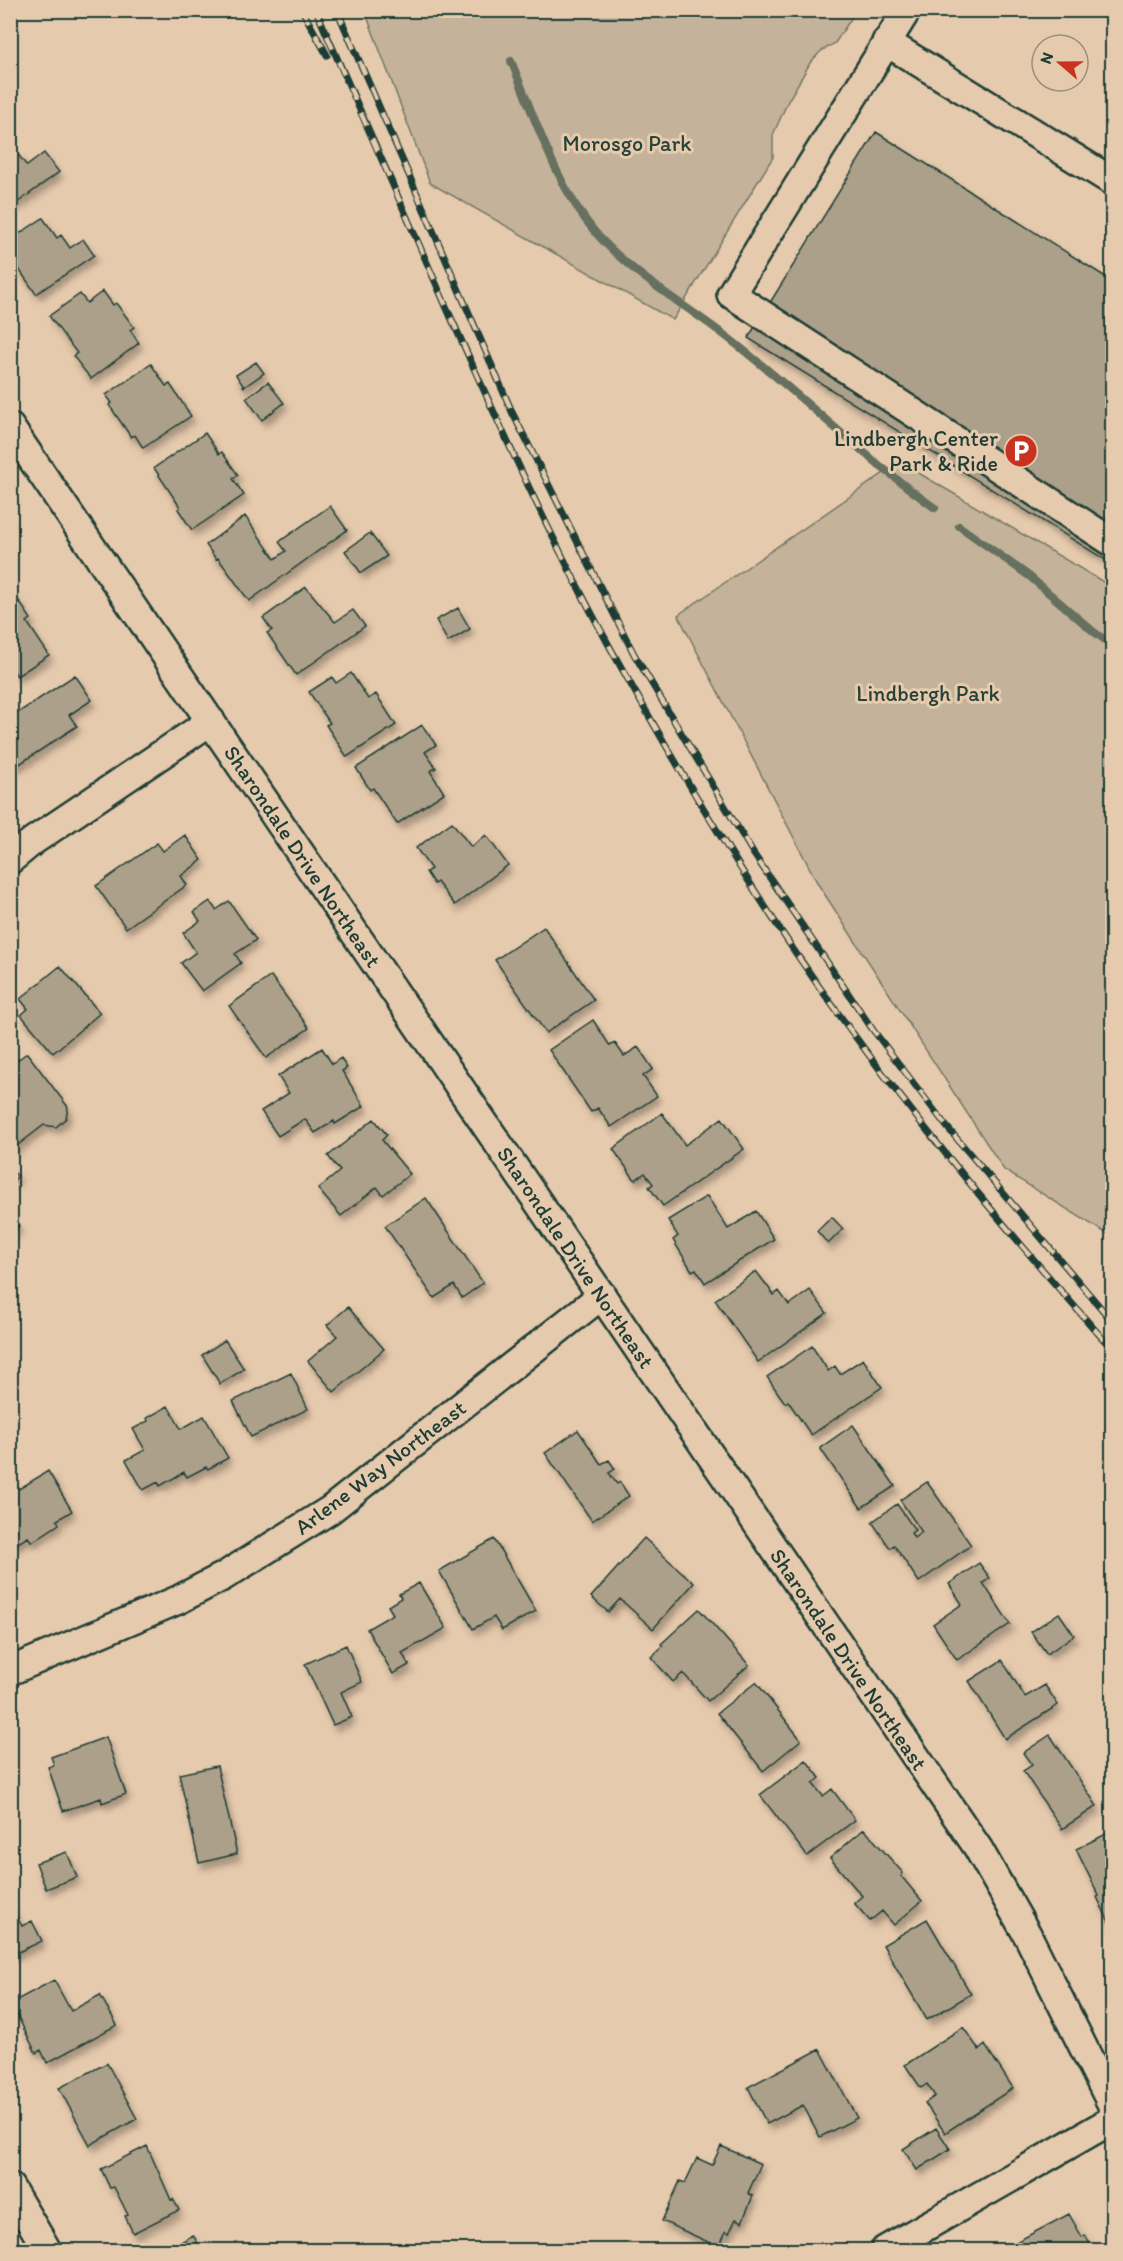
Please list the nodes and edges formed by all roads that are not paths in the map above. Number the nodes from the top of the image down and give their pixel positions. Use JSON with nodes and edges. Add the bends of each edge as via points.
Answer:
{"nodes":[{"id":1,"x":907,"y":10,"type":"edge"},
{"id":2,"x":886,"y":42,"type":"junction"},
{"id":3,"x":1113,"y":181,"type":"edge"},
{"id":4,"x":10,"y":427,"type":"edge"},
{"id":5,"x":1113,"y":542,"type":"edge"},
{"id":6,"x":211,"y":721,"type":"junction"},
{"id":7,"x":10,"y":860,"type":"edge"},
{"id":8,"x":602,"y":1295,"type":"junction"},
{"id":9,"x":10,"y":1671,"type":"edge"},
{"id":10,"x":1113,"y":2105,"type":"edge"},
{"id":11,"x":1113,"y":2120,"type":"edge"},
{"id":12,"x":10,"y":2187,"type":"edge"},
{"id":13,"x":47,"y":2250,"type":"edge"},
{"id":14,"x":885,"y":2250,"type":"edge"}],
"edges":[{"from":1,"to":2,"type":"street"},
{"from":2,"to":3,"type":"street"},
{"from":2,"to":5,"type":"street","via":[[731,294]]},
{"from":4,"to":6,"type":"street","name":"Sharondale Drive Northeast"},
{"from":6,"to":7,"type":"street"},
{"from":6,"to":8,"type":"street","name":"Sharondale Drive Northeast"},
{"from":8,"to":9,"type":"street","name":"Arlene Way Northeast","via":[[330,1510],[187,1595]]},
{"from":8,"to":10,"type":"street","name":"Sharondale Drive Northeast","via":[[978,1848],[1028,1936]]},
{"from":11,"to":14,"type":"street"},
{"from":12,"to":13,"type":"street"}]}
